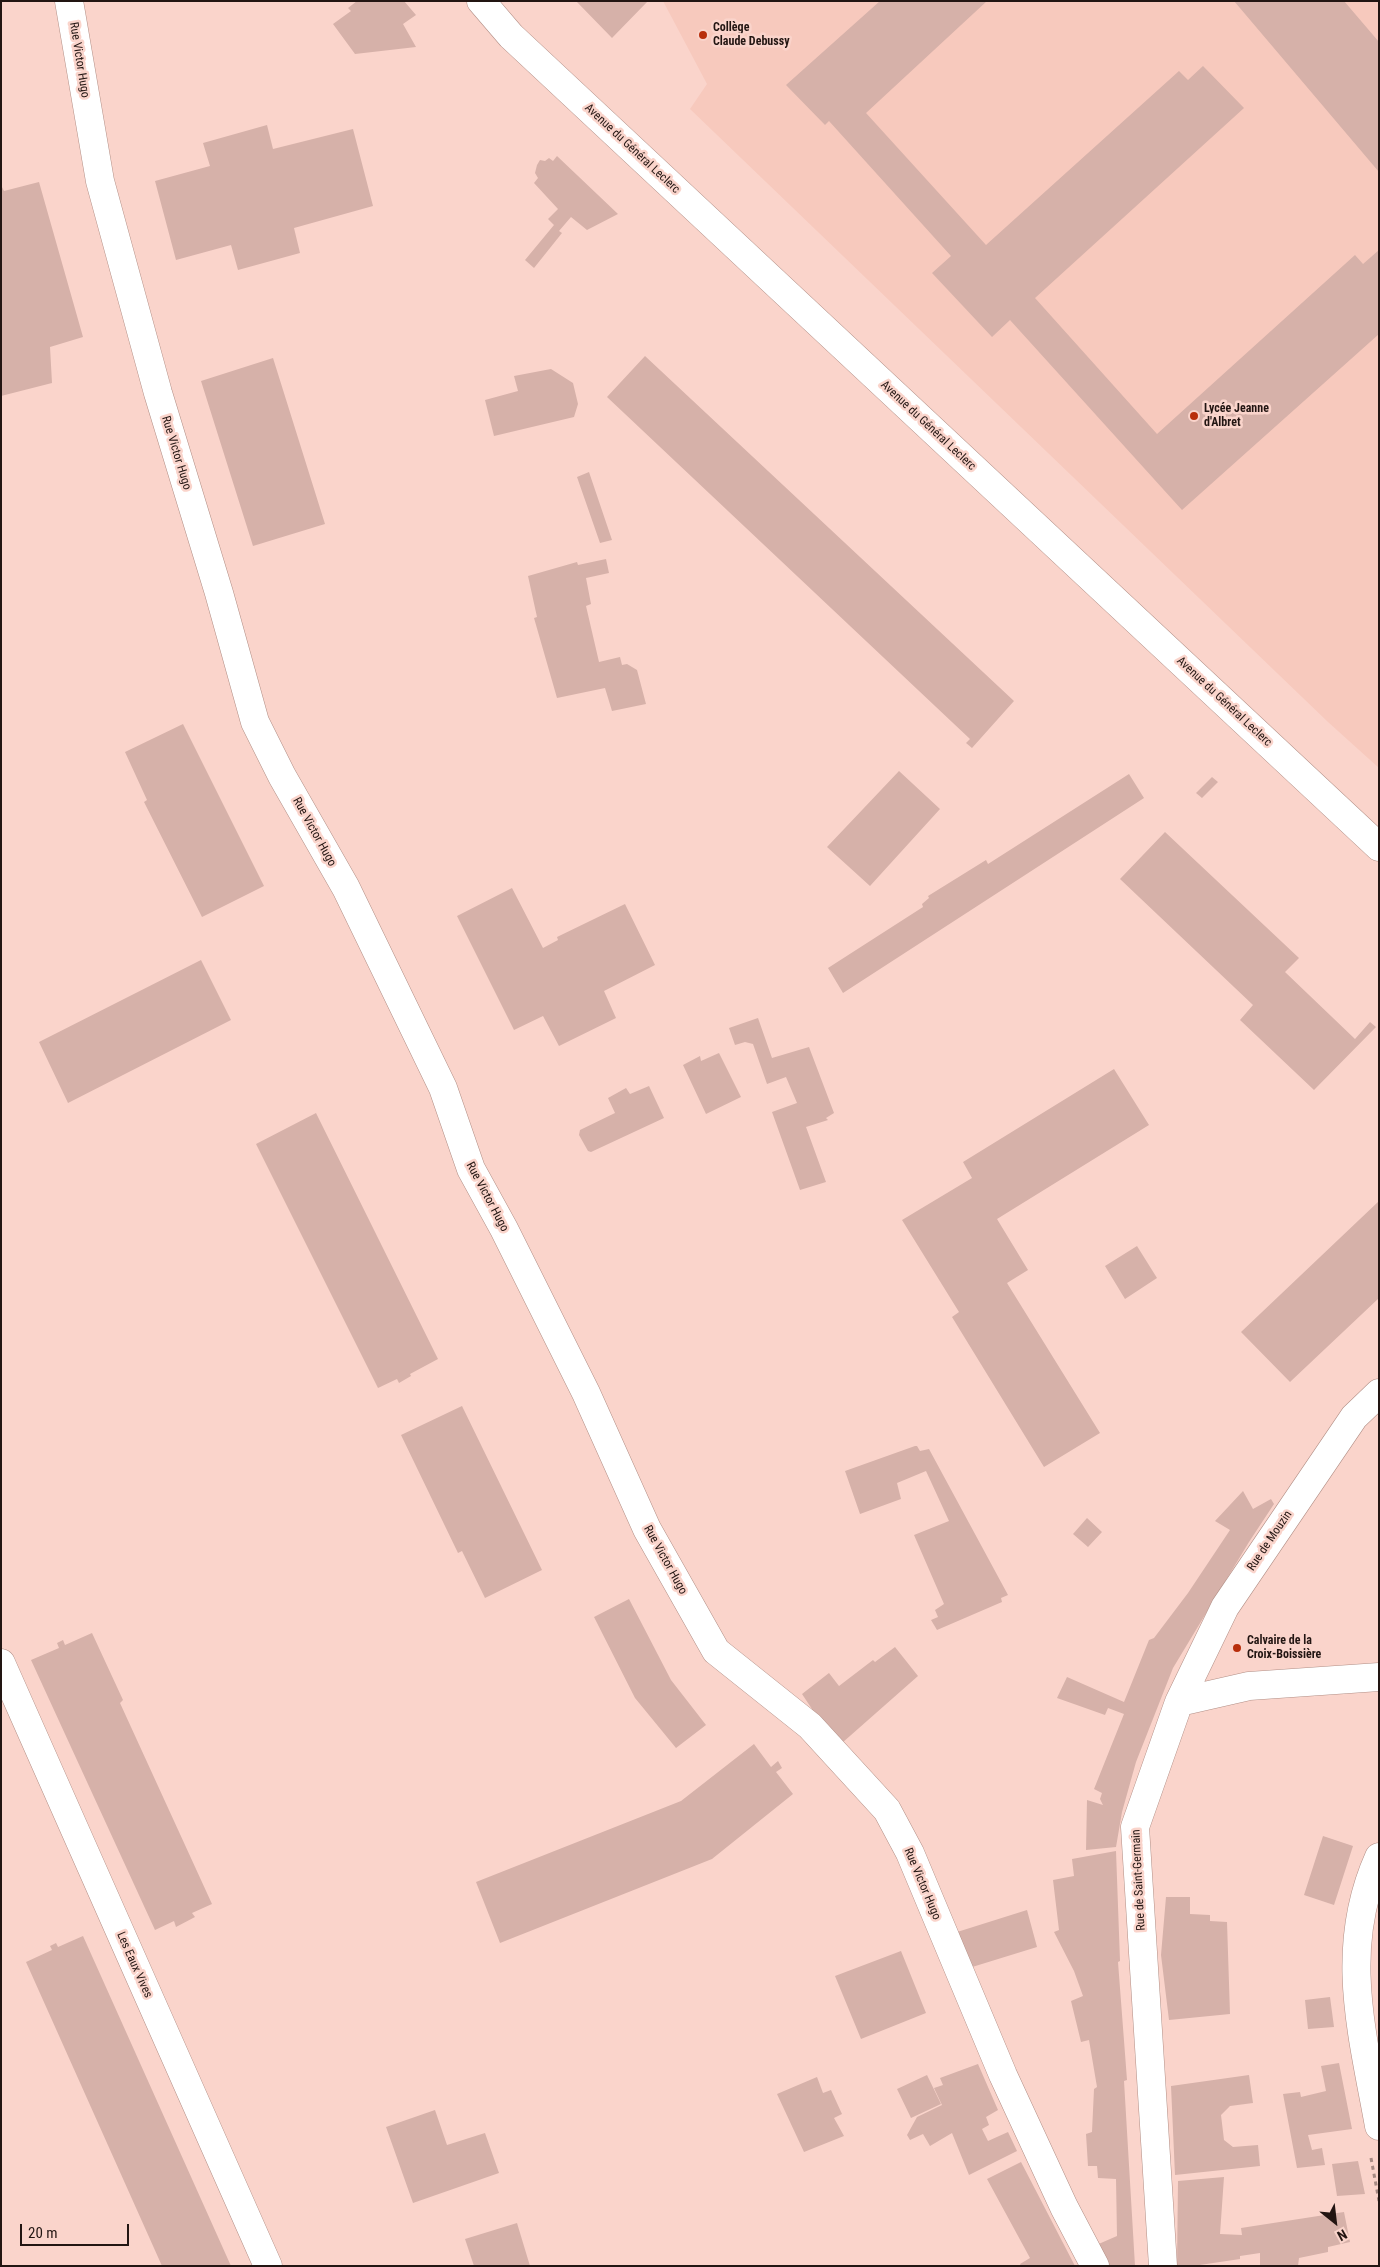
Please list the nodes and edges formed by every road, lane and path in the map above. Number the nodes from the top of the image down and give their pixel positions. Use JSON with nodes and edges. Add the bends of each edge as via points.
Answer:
{"nodes":[{"id":1,"x":69,"y":1,"type":"edge"},
{"id":2,"x":481,"y":1,"type":"edge"},
{"id":3,"x":1379,"y":847,"type":"edge"},
{"id":4,"x":1379,"y":1393,"type":"edge"},
{"id":5,"x":1,"y":1663,"type":"edge"},
{"id":6,"x":1379,"y":1677,"type":"edge"},
{"id":7,"x":1179,"y":1702,"type":"junction"},
{"id":8,"x":1379,"y":1857,"type":"edge"},
{"id":9,"x":1379,"y":1902,"type":"edge"},
{"id":10,"x":1379,"y":2021,"type":"edge"},
{"id":11,"x":1379,"y":2126,"type":"edge"},
{"id":12,"x":268,"y":2266,"type":"edge"},
{"id":13,"x":1095,"y":2266,"type":"edge"},
{"id":14,"x":1163,"y":2266,"type":"edge"}],
"edges":[{"from":1,"to":13,"type":"street","name":"Rue Victor Hugo","via":[[100,181],[158,393],[255,722],[346,888],[443,1088],[470,1169],[504,1228],[573,1367],[647,1529],[716,1651],[810,1726],[886,1810],[910,1853],[1007,2084]]},
{"from":2,"to":3,"type":"street","name":"Avenue du Général Leclerc","via":[[518,43]]},
{"from":4,"to":7,"type":"street","name":"Rue de Mouzin","via":[[1354,1417],[1225,1607]]},
{"from":5,"to":12,"type":"street","name":"Les Eaux Vives"},
{"from":6,"to":7,"type":"street","via":[[1249,1686]]},
{"from":7,"to":14,"type":"street","name":"Rue de Saint-Germain","via":[[1135,1827]]},
{"from":8,"to":11,"type":"street","via":[[1365,1890],[1355,1946],[1356,1989]]},
{"from":9,"to":10,"type":"street","via":[[1372,1938],[1372,1968]]}]}
